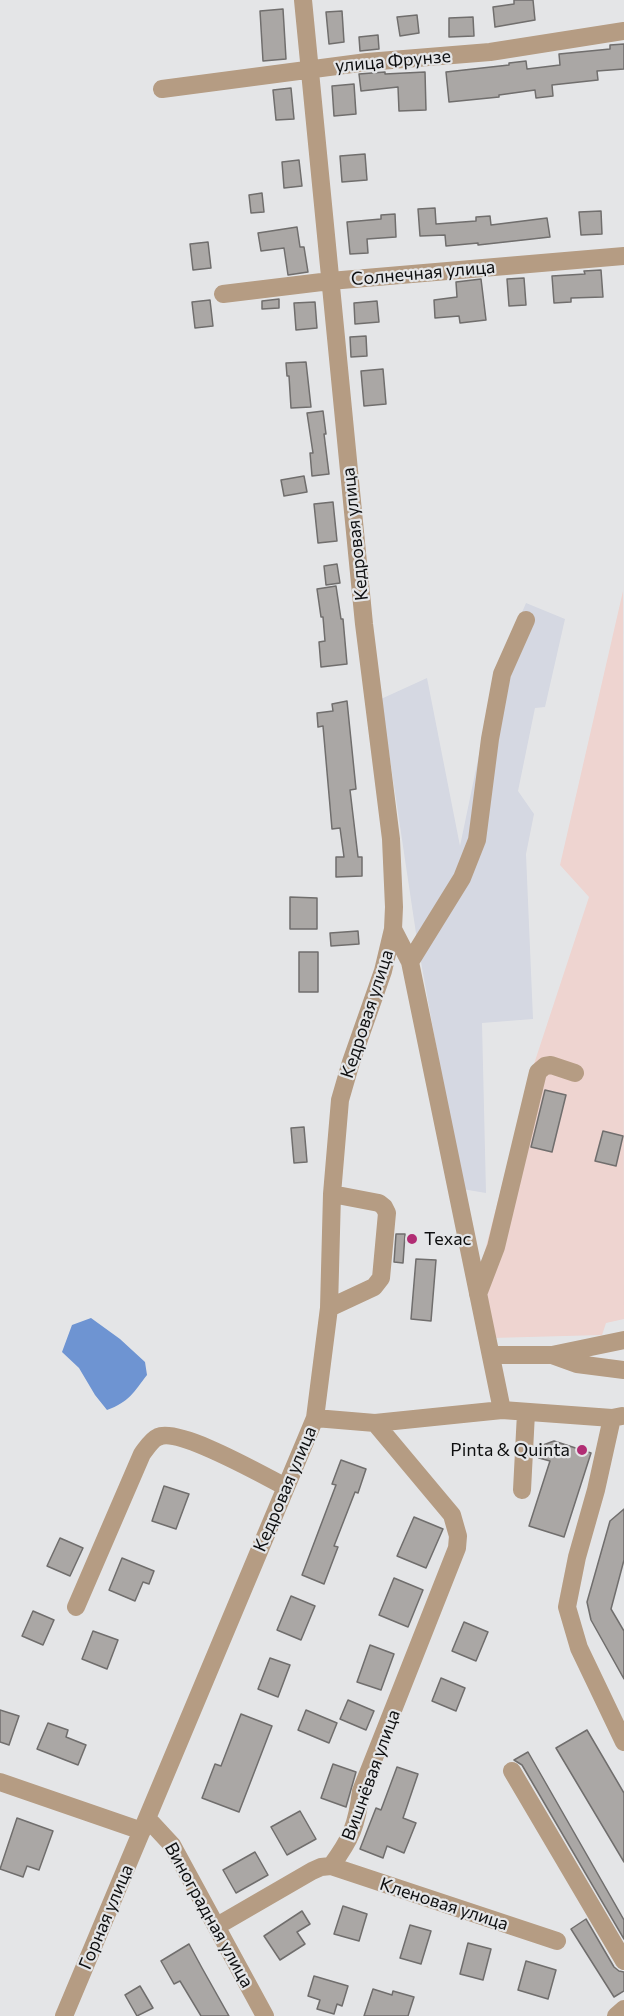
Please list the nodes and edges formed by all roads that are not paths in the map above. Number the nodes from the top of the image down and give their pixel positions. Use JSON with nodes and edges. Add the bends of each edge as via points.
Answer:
{"nodes":[{"id":1,"x":303,"y":0,"type":"edge"},
{"id":2,"x":624,"y":31,"type":"edge"},
{"id":3,"x":311,"y":68,"type":"junction"},
{"id":4,"x":162,"y":88,"type":"dead end"},
{"id":5,"x":624,"y":256,"type":"edge"},
{"id":6,"x":330,"y":281,"type":"junction"},
{"id":7,"x":223,"y":294,"type":"dead end"},
{"id":8,"x":526,"y":620,"type":"dead end"},
{"id":9,"x":393,"y":929,"type":"junction"},
{"id":10,"x":410,"y":962,"type":"junction"},
{"id":11,"x":575,"y":1073,"type":"dead end"},
{"id":12,"x":332,"y":1194,"type":"junction"},
{"id":13,"x":478,"y":1294,"type":"junction"},
{"id":14,"x":329,"y":1308,"type":"junction"},
{"id":15,"x":624,"y":1340,"type":"edge"},
{"id":16,"x":491,"y":1355,"type":"junction"},
{"id":17,"x":552,"y":1355,"type":"junction"},
{"id":18,"x":624,"y":1370,"type":"edge"},
{"id":19,"x":502,"y":1410,"type":"junction"},
{"id":20,"x":526,"y":1413,"type":"junction"},
{"id":21,"x":618,"y":1417,"type":"edge"},
{"id":22,"x":315,"y":1418,"type":"junction"},
{"id":23,"x":375,"y":1423,"type":"junction"},
{"id":24,"x":286,"y":1487,"type":"junction"},
{"id":25,"x":522,"y":1490,"type":"dead end"},
{"id":26,"x":76,"y":1607,"type":"dead end"},
{"id":27,"x":624,"y":1742,"type":"edge"},
{"id":28,"x":512,"y":1771,"type":"dead end"},
{"id":29,"x":0,"y":1782,"type":"edge"},
{"id":30,"x":145,"y":1825,"type":"junction"},
{"id":31,"x":331,"y":1866,"type":"junction"},
{"id":32,"x":217,"y":1926,"type":"junction"},
{"id":33,"x":557,"y":1941,"type":"dead end"},
{"id":34,"x":624,"y":1961,"type":"edge"},
{"id":35,"x":624,"y":2008,"type":"edge"},
{"id":36,"x":64,"y":2016,"type":"edge"},
{"id":37,"x":265,"y":2016,"type":"edge"},
{"id":38,"x":616,"y":2016,"type":"edge"}],
"edges":[{"from":1,"to":3,"type":"street","name":"Кедровая улица"},
{"from":2,"to":3,"type":"street","name":"улица Фрунзе","via":[[490,52]]},
{"from":3,"to":4,"type":"street","name":"улица Фрунзе"},
{"from":3,"to":6,"type":"street","name":"Кедровая улица"},
{"from":5,"to":6,"type":"street","name":"Солнечная улица"},
{"from":6,"to":7,"type":"street","name":"Солнечная улица"},
{"from":6,"to":9,"type":"street","name":"Кедровая улица","via":[[364,624],[391,839]]},
{"from":8,"to":10,"type":"street","via":[[502,674],[477,840],[462,878]]},
{"from":9,"to":10,"type":"street"},
{"from":9,"to":12,"type":"street","name":"Кедровая улица","via":[[340,1100]]},
{"from":10,"to":13,"type":"street"},
{"from":11,"to":13,"type":"street","via":[[552,1065],[538,1072],[496,1247]]},
{"from":12,"to":14,"type":"street","name":"Кедровая улица"},
{"from":12,"to":14,"type":"street","via":[[379,1203],[387,1214],[379,1283]]},
{"from":13,"to":16,"type":"street"},
{"from":14,"to":22,"type":"street","name":"Кедровая улица"},
{"from":15,"to":17,"type":"street"},
{"from":16,"to":17,"type":"street"},
{"from":16,"to":19,"type":"street"},
{"from":17,"to":18,"type":"street","via":[[577,1364]]},
{"from":19,"to":20,"type":"street"},
{"from":19,"to":23,"type":"street"},
{"from":20,"to":21,"type":"street"},
{"from":20,"to":25,"type":"street"},
{"from":21,"to":27,"type":"street","via":[[577,1557],[567,1606],[579,1648]]},
{"from":22,"to":23,"type":"street"},
{"from":22,"to":24,"type":"street","name":"Кедровая улица"},
{"from":23,"to":31,"type":"street","name":"Вишнёвая улица","via":[[452,1515],[457,1548],[361,1791],[358,1818],[347,1845]]},
{"from":24,"to":26,"type":"street","via":[[190,1440],[157,1437],[142,1454]]},
{"from":24,"to":30,"type":"street","name":"Кедровая улица"},
{"from":28,"to":34,"type":"street"},
{"from":29,"to":30,"type":"street","name":"Виноградная улица"},
{"from":30,"to":32,"type":"street","name":"Виноградная улица","via":[[172,1845]]},
{"from":30,"to":36,"type":"street","name":"Горная улица"},
{"from":31,"to":32,"type":"street","via":[[312,1871]]},
{"from":31,"to":33,"type":"street","name":"Кленовая улица"},
{"from":32,"to":37,"type":"street","name":"Виноградная улица"},
{"from":35,"to":38,"type":"street"}]}
